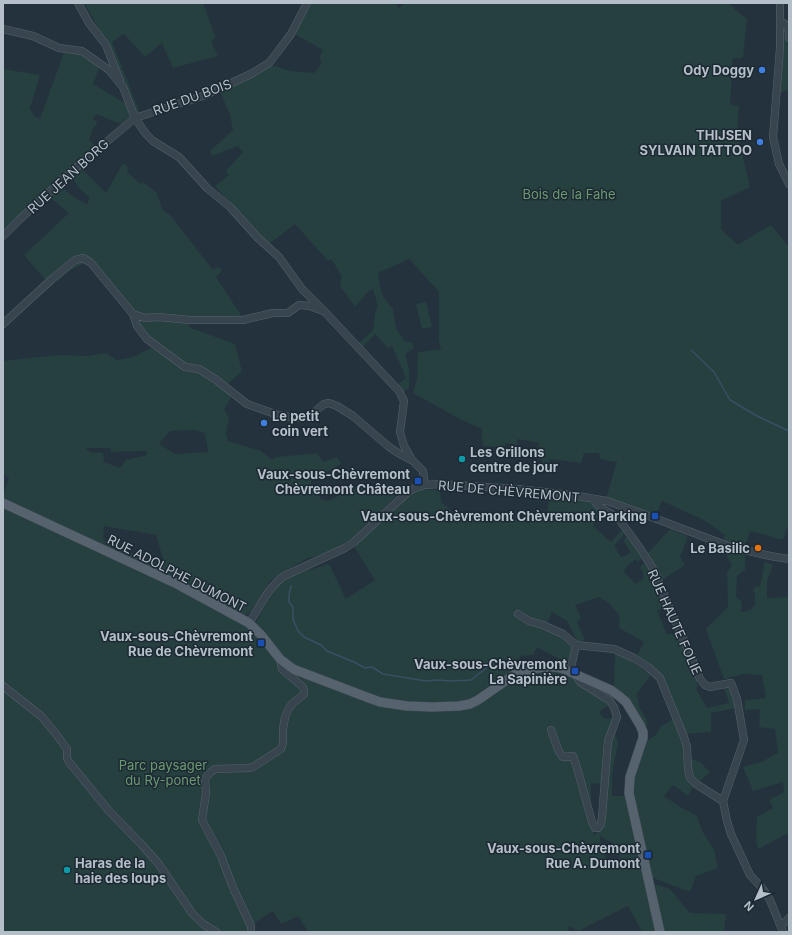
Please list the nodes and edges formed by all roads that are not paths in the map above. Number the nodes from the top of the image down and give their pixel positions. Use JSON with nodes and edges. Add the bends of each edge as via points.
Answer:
{"nodes":[{"id":1,"x":78,"y":3,"type":"edge"},
{"id":2,"x":307,"y":3,"type":"edge"},
{"id":3,"x":780,"y":3,"type":"edge"},
{"id":4,"x":781,"y":21,"type":"junction"},
{"id":5,"x":3,"y":29,"type":"edge"},
{"id":6,"x":789,"y":38,"type":"edge"},
{"id":7,"x":123,"y":87,"type":"junction"},
{"id":8,"x":135,"y":118,"type":"junction"},
{"id":9,"x":789,"y":184,"type":"edge"},
{"id":10,"x":3,"y":236,"type":"edge"},
{"id":11,"x":302,"y":289,"type":"junction"},
{"id":12,"x":299,"y":305,"type":"junction"},
{"id":13,"x":324,"y":311,"type":"junction"},
{"id":14,"x":133,"y":314,"type":"junction"},
{"id":15,"x":3,"y":324,"type":"edge"},
{"id":16,"x":412,"y":460,"type":"junction"},
{"id":17,"x":425,"y":485,"type":"junction"},
{"id":18,"x":594,"y":499,"type":"junction"},
{"id":19,"x":3,"y":503,"type":"edge"},
{"id":20,"x":789,"y":559,"type":"edge"},
{"id":21,"x":518,"y":614,"type":"dead end"},
{"id":22,"x":249,"y":623,"type":"junction"},
{"id":23,"x":576,"y":645,"type":"junction"},
{"id":24,"x":280,"y":659,"type":"junction"},
{"id":25,"x":573,"y":673,"type":"junction"},
{"id":26,"x":3,"y":686,"type":"edge"},
{"id":27,"x":551,"y":730,"type":"dead end"},
{"id":28,"x":723,"y":801,"type":"junction"},
{"id":29,"x":789,"y":918,"type":"edge"},
{"id":30,"x":782,"y":929,"type":"edge"},
{"id":31,"x":216,"y":932,"type":"edge"},
{"id":32,"x":251,"y":932,"type":"edge"},
{"id":33,"x":660,"y":932,"type":"edge"}],
"edges":[{"from":1,"to":7,"type":"street","via":[[106,45]]},
{"from":2,"to":8,"type":"street","name":"RUE DU BOIS","via":[[291,34],[269,63],[203,96]]},
{"from":3,"to":4,"type":"street"},
{"from":4,"to":6,"type":"street","via":[[788,28]]},
{"from":4,"to":9,"type":"street","via":[[773,136],[779,164]]},
{"from":5,"to":7,"type":"street","via":[[33,36],[58,48],[82,51],[109,70]]},
{"from":7,"to":8,"type":"street"},
{"from":8,"to":10,"type":"street","name":"RUE JEAN BORG","via":[[80,164]]},
{"from":8,"to":11,"type":"street","via":[[153,141],[179,157],[207,188],[230,206],[279,257]]},
{"from":11,"to":12,"type":"street"},
{"from":11,"to":13,"type":"street"},
{"from":12,"to":13,"type":"street"},
{"from":12,"to":14,"type":"street","via":[[288,312],[243,320],[145,318]]},
{"from":13,"to":16,"type":"street","via":[[399,391],[404,401],[400,432]]},
{"from":14,"to":15,"type":"street","via":[[91,263],[83,258],[75,260]]},
{"from":14,"to":16,"type":"street","via":[[137,326],[147,339],[185,367],[199,369],[215,379],[247,404],[278,416],[296,418],[311,415],[329,403],[353,416],[388,446]]},
{"from":16,"to":17,"type":"street","via":[[423,471]]},
{"from":17,"to":18,"type":"street","name":"RUE DE CHÈVREMONT","via":[[517,489]]},
{"from":17,"to":22,"type":"street","name":"RUE DE CHÈVREMONT","via":[[408,492],[345,548],[277,581]]},
{"from":18,"to":20,"type":"street","name":"RUE DE CHÈVREMONT","via":[[607,501],[722,544]]},
{"from":18,"to":28,"type":"street","name":"RUE HAUTE FOLIE","via":[[598,506],[618,518],[655,572],[700,679],[710,687],[731,683],[737,699],[744,740]]},
{"from":19,"to":22,"type":"main road","name":"RUE ADOLPHE DUMONT","via":[[177,584]]},
{"from":21,"to":23,"type":"street","via":[[563,634]]},
{"from":22,"to":24,"type":"main road","name":"RUE ADOLPHE DUMONT"},
{"from":23,"to":25,"type":"street"},
{"from":23,"to":28,"type":"street","via":[[624,652],[660,678],[687,747],[690,778]]},
{"from":24,"to":25,"type":"main road","name":"RUE ADOLPHE DUMONT","via":[[300,673],[380,702],[433,707],[470,704],[514,675],[532,669],[552,666]]},
{"from":24,"to":32,"type":"street","via":[[282,669],[303,687],[304,691],[289,708],[285,717],[281,749],[248,768],[215,770],[205,780],[202,820],[221,856],[251,926]]},
{"from":25,"to":27,"type":"street","name":"RUE ADOLPHE DUMONT","via":[[580,682],[609,700],[617,717],[608,741],[602,817],[598,828],[595,828],[592,822],[573,756],[563,757]]},
{"from":25,"to":33,"type":"main road","name":"RUE ADOLPHE DUMONT","via":[[620,696],[643,732],[642,743],[630,777],[629,792]]},
{"from":26,"to":31,"type":"street","via":[[41,716],[67,749],[69,762],[158,863],[192,913]]},
{"from":28,"to":30,"type":"street","via":[[731,834],[750,874],[770,900]]},
{"from":29,"to":30,"type":"street"}]}
